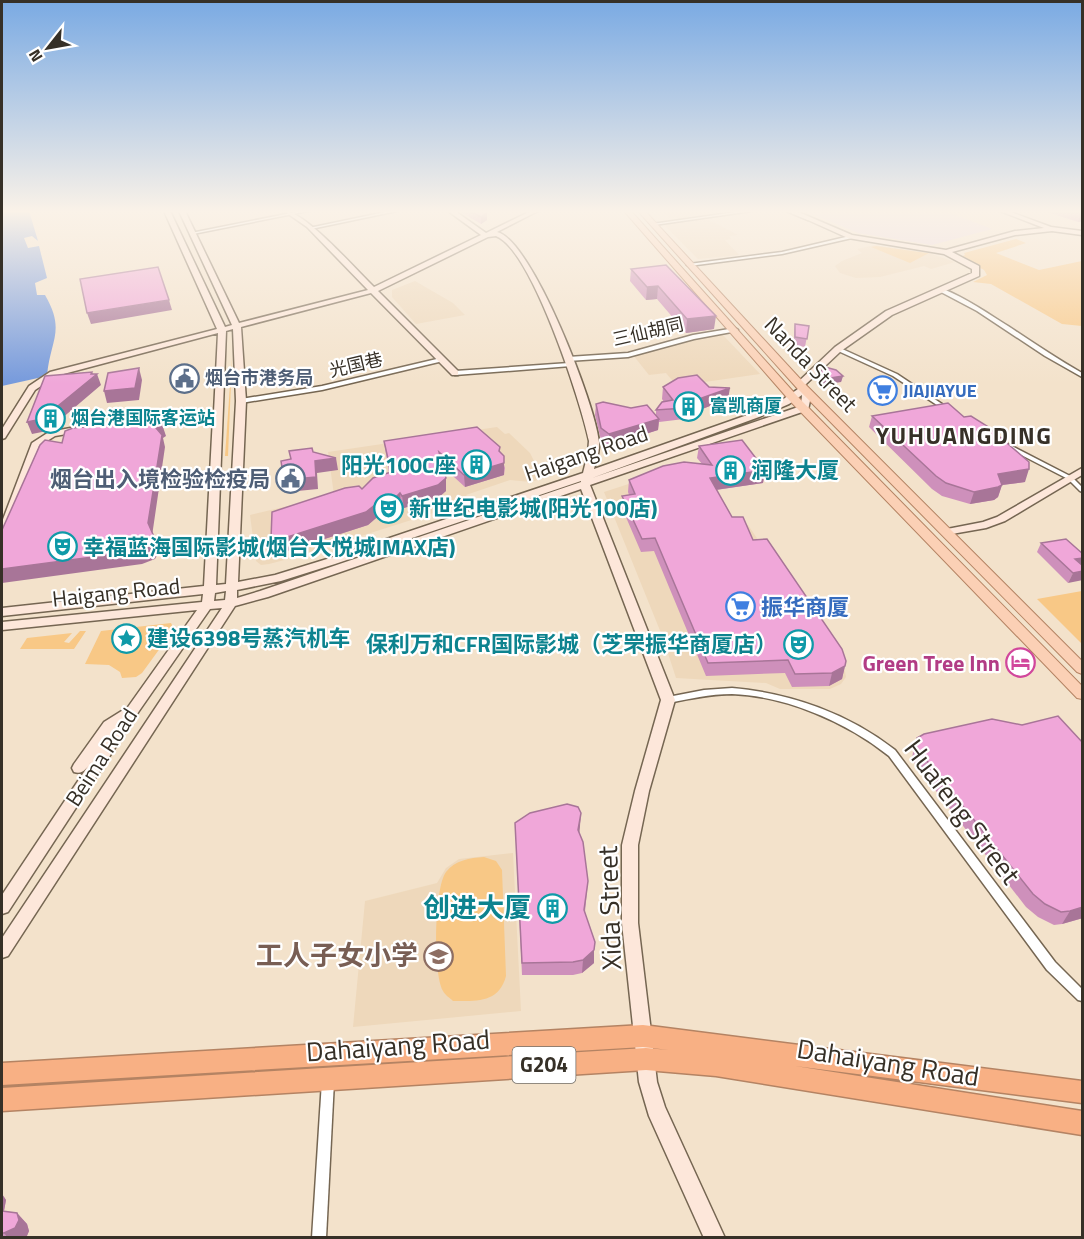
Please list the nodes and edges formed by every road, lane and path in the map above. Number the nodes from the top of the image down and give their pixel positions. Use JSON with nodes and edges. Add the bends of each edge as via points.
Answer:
{"nodes":[{"id":1,"x":194,"y":269,"type":"edge"},
{"id":2,"x":210,"y":269,"type":"edge"},
{"id":3,"x":353,"y":269,"type":"edge"},
{"id":4,"x":417,"y":269,"type":"edge"},
{"id":5,"x":527,"y":269,"type":"edge"},
{"id":6,"x":679,"y":269,"type":"edge"},
{"id":7,"x":693,"y":269,"type":"edge"},
{"id":8,"x":976,"y":269,"type":"edge"},
{"id":9,"x":375,"y":290,"type":"junction"},
{"id":10,"x":943,"y":291,"type":"junction"},
{"id":11,"x":237,"y":327,"type":"junction"},
{"id":12,"x":222,"y":330,"type":"junction"},
{"id":13,"x":735,"y":330,"type":"junction"},
{"id":14,"x":838,"y":349,"type":"junction"},
{"id":15,"x":441,"y":360,"type":"junction"},
{"id":16,"x":569,"y":362,"type":"junction"},
{"id":17,"x":455,"y":373,"type":"joint"},
{"id":18,"x":1083,"y":375,"type":"edge"},
{"id":19,"x":800,"y":385,"type":"junction"},
{"id":20,"x":794,"y":399,"type":"junction"},
{"id":21,"x":241,"y":401,"type":"junction"},
{"id":22,"x":805,"y":408,"type":"junction"},
{"id":23,"x":219,"y":414,"type":"junction"},
{"id":24,"x":955,"y":414,"type":"edge"},
{"id":25,"x":781,"y":417,"type":"junction"},
{"id":26,"x":123,"y":424,"type":"edge"},
{"id":27,"x":823,"y":427,"type":"junction"},
{"id":28,"x":93,"y":428,"type":"edge"},
{"id":29,"x":2,"y":436,"type":"edge"},
{"id":30,"x":1003,"y":444,"type":"edge"},
{"id":31,"x":1083,"y":471,"type":"edge"},
{"id":32,"x":1070,"y":478,"type":"junction"},
{"id":33,"x":586,"y":481,"type":"junction"},
{"id":34,"x":1083,"y":490,"type":"edge"},
{"id":35,"x":946,"y":532,"type":"junction"},
{"id":36,"x":2,"y":535,"type":"edge"},
{"id":37,"x":233,"y":587,"type":"junction"},
{"id":38,"x":210,"y":590,"type":"junction"},
{"id":39,"x":231,"y":603,"type":"junction"},
{"id":40,"x":207,"y":604,"type":"junction"},
{"id":41,"x":2,"y":612,"type":"edge"},
{"id":42,"x":2,"y":626,"type":"edge"},
{"id":43,"x":1083,"y":669,"type":"edge"},
{"id":44,"x":1083,"y":694,"type":"edge"},
{"id":45,"x":668,"y":700,"type":"junction"},
{"id":46,"x":134,"y":708,"type":"junction"},
{"id":47,"x":79,"y":768,"type":"dead end"},
{"id":48,"x":2,"y":907,"type":"edge"},
{"id":49,"x":2,"y":951,"type":"edge"},
{"id":50,"x":1083,"y":996,"type":"edge"},
{"id":51,"x":644,"y":1048,"type":"junction"},
{"id":52,"x":2,"y":1074,"type":"edge"},
{"id":53,"x":328,"y":1080,"type":"junction"},
{"id":54,"x":1083,"y":1092,"type":"edge"},
{"id":55,"x":2,"y":1100,"type":"edge"},
{"id":56,"x":1083,"y":1123,"type":"edge"},
{"id":57,"x":319,"y":1238,"type":"edge"},
{"id":58,"x":715,"y":1238,"type":"edge"}],
"edges":[{"from":1,"to":12,"type":"main road"},
{"from":2,"to":11,"type":"main road"},
{"from":3,"to":9,"type":"main road"},
{"from":4,"to":9,"type":"main road"},
{"from":5,"to":16,"type":"main road"},
{"from":6,"to":13,"type":"main road","name":"Nanda Street"},
{"from":7,"to":19,"type":"main road","name":"Nanda Street"},
{"from":8,"to":10,"type":"main road","via":[[972,277]]},
{"from":9,"to":11,"type":"main road"},
{"from":9,"to":15,"type":"main road"},
{"from":10,"to":14,"type":"main road","via":[[889,313]]},
{"from":10,"to":18,"type":"street","via":[[981,310],[1049,358]]},
{"from":11,"to":12,"type":"main road"},
{"from":11,"to":21,"type":"main road"},
{"from":12,"to":23,"type":"main road"},
{"from":12,"to":29,"type":"main road","via":[[44,377],[32,388]]},
{"from":13,"to":16,"type":"street","name":"三仙胡同","via":[[628,355]]},
{"from":13,"to":20,"type":"main road","name":"Nanda Street"},
{"from":14,"to":19,"type":"main road"},
{"from":14,"to":24,"type":"street","via":[[895,375]]},
{"from":15,"to":17,"type":"main road"},
{"from":15,"to":21,"type":"street","name":"光国巷","via":[[322,388]]},
{"from":16,"to":17,"type":"street","name":"三仙胡同"},
{"from":16,"to":33,"type":"main road","via":[[593,437],[595,455]]},
{"from":19,"to":20,"type":"main road","via":[[801,391]]},
{"from":19,"to":22,"type":"main road","via":[[807,396]]},
{"from":19,"to":35,"type":"main road","name":"Nanda Street"},
{"from":20,"to":22,"type":"main road","name":"Nanda Street"},
{"from":20,"to":33,"type":"main road","name":"Haigang Road"},
{"from":21,"to":37,"type":"main road","name":"Beima Road"},
{"from":22,"to":25,"type":"main road","name":"Haigang Road"},
{"from":22,"to":27,"type":"main road","name":"Nanda Street"},
{"from":23,"to":26,"type":"main road"},
{"from":23,"to":38,"type":"main road","name":"Beima Road"},
{"from":25,"to":27,"type":"main road","via":[[798,416]]},
{"from":25,"to":33,"type":"main road","name":"Haigang Road"},
{"from":27,"to":44,"type":"main road","name":"Nanda Street"},
{"from":28,"to":36,"type":"main road","via":[[58,432],[35,444]]},
{"from":30,"to":32,"type":"street"},
{"from":31,"to":32,"type":"main road"},
{"from":32,"to":34,"type":"street"},
{"from":32,"to":35,"type":"main road","via":[[1001,519]]},
{"from":33,"to":37,"type":"main road","name":"Haigang Road","via":[[277,578]]},
{"from":33,"to":39,"type":"main road","name":"Haigang Road"},
{"from":33,"to":45,"type":"main road"},
{"from":35,"to":43,"type":"main road","name":"Nanda Street"},
{"from":37,"to":38,"type":"main road","name":"Haigang Road"},
{"from":37,"to":39,"type":"main road","name":"Beima Road"},
{"from":38,"to":40,"type":"main road","name":"Beima Road"},
{"from":38,"to":41,"type":"main road","name":"Haigang Road"},
{"from":39,"to":40,"type":"main road","name":"Haigang Road"},
{"from":39,"to":49,"type":"main road","name":"Beima Road"},
{"from":40,"to":42,"type":"main road","name":"Haigang Road"},
{"from":40,"to":46,"type":"main road","name":"Beima Road"},
{"from":45,"to":50,"type":"street","name":"Huafeng Street","via":[[740,691],[828,716],[881,744],[892,753],[1051,966]]},
{"from":45,"to":51,"type":"main road","name":"Xida Street","via":[[630,845],[630,923]]},
{"from":46,"to":47,"type":"main road","via":[[109,725]]},
{"from":46,"to":48,"type":"main road","name":"Beima Road"},
{"from":51,"to":52,"type":"highway","name":"Dahaiyang Road","number":"G204"},
{"from":51,"to":53,"type":"highway","name":"Dahaiyang Road","number":"G204"},
{"from":51,"to":54,"type":"highway","name":"Dahaiyang Road","number":"G204"},
{"from":51,"to":56,"type":"highway","name":"Dahaiyang Road","number":"G204","via":[[716,1065]]},
{"from":51,"to":58,"type":"main road","name":"Xida Street","via":[[656,1109]]},
{"from":53,"to":55,"type":"highway","name":"Dahaiyang Road","number":"G204"},
{"from":53,"to":57,"type":"street"}]}
